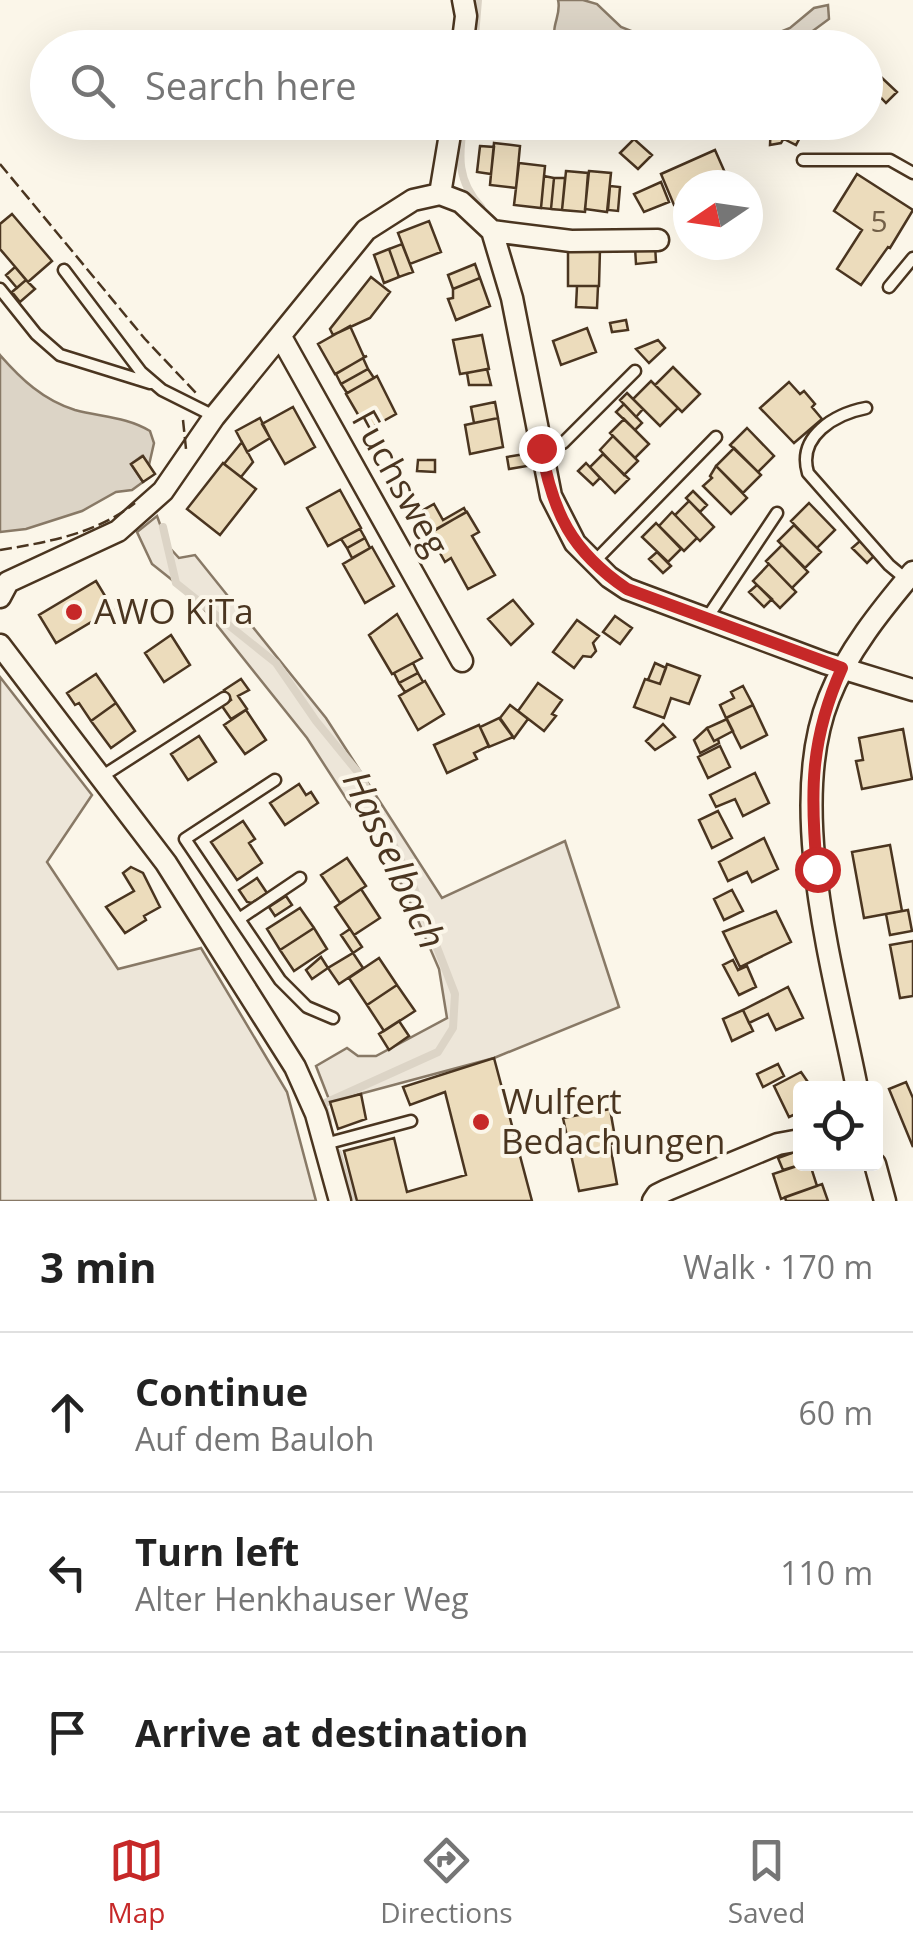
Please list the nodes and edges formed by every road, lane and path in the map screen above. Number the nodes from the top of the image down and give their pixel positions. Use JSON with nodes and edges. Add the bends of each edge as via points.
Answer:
{"nodes":[{"id":1,"x":463,"y":0,"type":"edge"},
{"id":2,"x":464,"y":30,"type":"edge"},
{"id":3,"x":449,"y":140,"type":"edge"},
{"id":4,"x":803,"y":160,"type":"dead end"},
{"id":5,"x":913,"y":173,"type":"edge"},
{"id":6,"x":440,"y":194,"type":"junction"},
{"id":7,"x":492,"y":231,"type":"junction"},
{"id":8,"x":658,"y":240,"type":"dead end"},
{"id":9,"x":913,"y":258,"type":"edge"},
{"id":10,"x":64,"y":270,"type":"dead end"},
{"id":11,"x":889,"y":287,"type":"dead end"},
{"id":12,"x":0,"y":289,"type":"edge"},
{"id":13,"x":281,"y":338,"type":"junction"},
{"id":14,"x":635,"y":370,"type":"dead end"},
{"id":15,"x":157,"y":386,"type":"junction"},
{"id":16,"x":866,"y":408,"type":"dead end"},
{"id":17,"x":214,"y":416,"type":"junction"},
{"id":18,"x":716,"y":436,"type":"dead end"},
{"id":19,"x":541,"y":448,"type":"junction"},
{"id":20,"x":777,"y":513,"type":"dead end"},
{"id":21,"x":593,"y":562,"type":"junction"},
{"id":22,"x":910,"y":576,"type":"edge"},
{"id":23,"x":3,"y":586,"type":"edge"},
{"id":24,"x":707,"y":618,"type":"junction"},
{"id":25,"x":0,"y":646,"type":"edge"},
{"id":26,"x":462,"y":661,"type":"dead end"},
{"id":27,"x":842,"y":668,"type":"junction"},
{"id":28,"x":913,"y":690,"type":"edge"},
{"id":29,"x":224,"y":698,"type":"dead end"},
{"id":30,"x":101,"y":777,"type":"junction"},
{"id":31,"x":275,"y":780,"type":"dead end"},
{"id":32,"x":185,"y":839,"type":"junction"},
{"id":33,"x":160,"y":855,"type":"junction"},
{"id":34,"x":300,"y":878,"type":"dead end"},
{"id":35,"x":239,"y":919,"type":"junction"},
{"id":36,"x":333,"y":1018,"type":"dead end"},
{"id":37,"x":856,"y":1081,"type":"edge"},
{"id":38,"x":411,"y":1121,"type":"dead end"},
{"id":39,"x":793,"y":1141,"type":"edge"},
{"id":40,"x":325,"y":1144,"type":"junction"},
{"id":41,"x":877,"y":1171,"type":"edge"},
{"id":42,"x":340,"y":1201,"type":"edge"},
{"id":43,"x":653,"y":1201,"type":"edge"},
{"id":44,"x":886,"y":1201,"type":"edge"}],
"edges":[{"from":1,"to":2,"type":"street"},
{"from":3,"to":6,"type":"street"},
{"from":4,"to":5,"type":"lane","via":[[890,160]]},
{"from":6,"to":7,"type":"street","via":[[462,202]]},
{"from":6,"to":13,"type":"street","via":[[414,200],[366,230]]},
{"from":7,"to":8,"type":"street","via":[[571,241]]},
{"from":7,"to":19,"type":"street"},
{"from":9,"to":11,"type":"lane"},
{"from":10,"to":15,"type":"lane"},
{"from":12,"to":15,"type":"lane","via":[[60,356]]},
{"from":13,"to":17,"type":"street"},
{"from":13,"to":26,"type":"street","name":"Fuchsweg"},
{"from":14,"to":19,"type":"lane","via":[[563,443]]},
{"from":15,"to":17,"type":"lane"},
{"from":16,"to":22,"type":"lane","via":[[835,417],[807,446],[808,473],[889,565]]},
{"from":17,"to":23,"type":"street","via":[[163,491],[118,531]]},
{"from":18,"to":21,"type":"lane"},
{"from":19,"to":21,"type":"street","via":[[562,522]]},
{"from":20,"to":24,"type":"lane"},
{"from":21,"to":24,"type":"street","via":[[627,589]]},
{"from":22,"to":27,"type":"street"},
{"from":24,"to":27,"type":"street"},
{"from":25,"to":30,"type":"street"},
{"from":27,"to":28,"type":"street"},
{"from":27,"to":37,"type":"street","via":[[819,729],[812,808]]},
{"from":29,"to":30,"type":"lane"},
{"from":30,"to":33,"type":"street"},
{"from":31,"to":32,"type":"lane"},
{"from":32,"to":33,"type":"lane"},
{"from":32,"to":35,"type":"lane"},
{"from":33,"to":40,"type":"street","via":[[295,1066]]},
{"from":34,"to":35,"type":"lane"},
{"from":35,"to":36,"type":"lane","via":[[280,980],[307,1007]]},
{"from":38,"to":40,"type":"lane"},
{"from":39,"to":43,"type":"street"},
{"from":40,"to":42,"type":"street"},
{"from":41,"to":44,"type":"street"}]}
